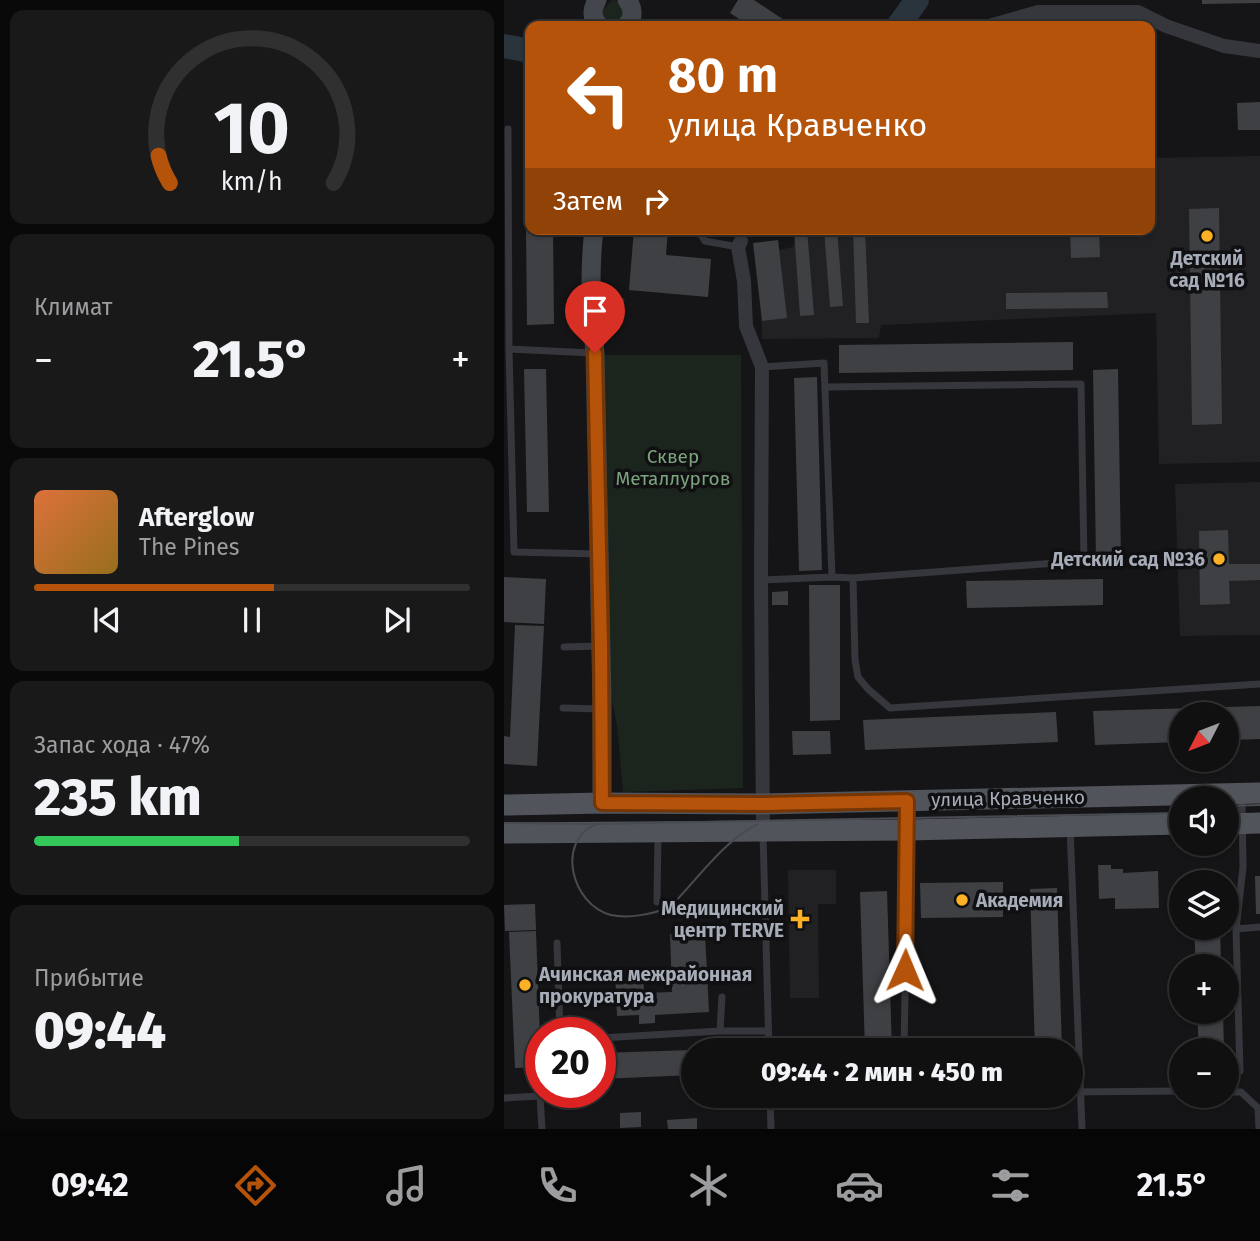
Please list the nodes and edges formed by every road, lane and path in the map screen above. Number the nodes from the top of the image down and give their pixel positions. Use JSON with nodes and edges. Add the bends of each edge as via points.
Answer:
{"nodes":[{"id":1,"x":597,"y":0,"type":"edge"},
{"id":2,"x":628,"y":0,"type":"edge"},
{"id":3,"x":596,"y":21,"type":"edge"},
{"id":4,"x":630,"y":21,"type":"edge"},
{"id":5,"x":1006,"y":21,"type":"edge"},
{"id":6,"x":1260,"y":51,"type":"edge"},
{"id":7,"x":508,"y":129,"type":"dead end"},
{"id":8,"x":593,"y":235,"type":"edge"},
{"id":9,"x":701,"y":235,"type":"edge"},
{"id":10,"x":740,"y":244,"type":"joint"},
{"id":11,"x":590,"y":300,"type":"junction"},
{"id":12,"x":621,"y":301,"type":"dead end"},
{"id":13,"x":509,"y":349,"type":"junction"},
{"id":14,"x":595,"y":353,"type":"junction"},
{"id":15,"x":762,"y":367,"type":"junction"},
{"id":16,"x":825,"y":387,"type":"junction"},
{"id":17,"x":504,"y":552,"type":"edge"},
{"id":18,"x":514,"y":552,"type":"junction"},
{"id":19,"x":599,"y":554,"type":"junction"},
{"id":20,"x":832,"y":577,"type":"junction"},
{"id":21,"x":853,"y":578,"type":"junction"},
{"id":22,"x":761,"y":580,"type":"junction"},
{"id":23,"x":601,"y":646,"type":"junction"},
{"id":24,"x":564,"y":647,"type":"dead end"},
{"id":25,"x":1260,"y":684,"type":"edge"},
{"id":26,"x":563,"y":708,"type":"dead end"},
{"id":27,"x":602,"y":709,"type":"junction"},
{"id":28,"x":1251,"y":794,"type":"edge"},
{"id":29,"x":1068,"y":797,"type":"junction"},
{"id":30,"x":907,"y":801,"type":"junction"},
{"id":31,"x":567,"y":803,"type":"junction"},
{"id":32,"x":602,"y":803,"type":"junction"},
{"id":33,"x":545,"y":804,"type":"junction"},
{"id":34,"x":763,"y":804,"type":"junction"},
{"id":35,"x":504,"y":805,"type":"edge"},
{"id":36,"x":1155,"y":810,"type":"junction"},
{"id":37,"x":1169,"y":818,"type":"edge"},
{"id":38,"x":1243,"y":823,"type":"edge"},
{"id":39,"x":1070,"y":827,"type":"junction"},
{"id":40,"x":908,"y":830,"type":"junction"},
{"id":41,"x":763,"y":831,"type":"junction"},
{"id":42,"x":545,"y":832,"type":"junction"},
{"id":43,"x":570,"y":832,"type":"junction"},
{"id":44,"x":602,"y":832,"type":"junction"},
{"id":45,"x":658,"y":832,"type":"junction"},
{"id":46,"x":504,"y":833,"type":"edge"},
{"id":47,"x":657,"y":902,"type":"dead end"},
{"id":48,"x":1239,"y":902,"type":"edge"},
{"id":49,"x":1260,"y":927,"type":"edge"},
{"id":50,"x":1239,"y":929,"type":"edge"},
{"id":51,"x":1236,"y":940,"type":"edge"},
{"id":52,"x":557,"y":943,"type":"dead end"},
{"id":53,"x":722,"y":997,"type":"dead end"},
{"id":54,"x":559,"y":1017,"type":"edge"},
{"id":55,"x":720,"y":1031,"type":"junction"},
{"id":56,"x":768,"y":1031,"type":"junction"},
{"id":57,"x":616,"y":1037,"type":"edge"},
{"id":58,"x":768,"y":1038,"type":"edge"},
{"id":59,"x":904,"y":1038,"type":"edge"},
{"id":60,"x":1078,"y":1038,"type":"edge"},
{"id":61,"x":1240,"y":1071,"type":"dead end"},
{"id":62,"x":1169,"y":1091,"type":"edge"},
{"id":63,"x":1083,"y":1092,"type":"edge"},
{"id":64,"x":1239,"y":1093,"type":"edge"},
{"id":65,"x":504,"y":1098,"type":"edge"},
{"id":66,"x":770,"y":1108,"type":"edge"},
{"id":67,"x":1081,"y":1108,"type":"edge"},
{"id":68,"x":542,"y":1129,"type":"edge"},
{"id":69,"x":771,"y":1129,"type":"edge"},
{"id":70,"x":1082,"y":1129,"type":"edge"},
{"id":71,"x":1259,"y":1129,"type":"edge"}],
"edges":[{"from":1,"to":3,"type":"main road","via":[[593,7]]},
{"from":2,"to":4,"type":"main road","via":[[633,13]]},
{"from":5,"to":6,"type":"street","via":[[1038,12],[1138,12],[1224,46]]},
{"from":7,"to":13,"type":"lane"},
{"from":8,"to":11,"type":"main road"},
{"from":9,"to":10,"type":"lane","via":[[705,241]]},
{"from":10,"to":15,"type":"street","via":[[746,326]]},
{"from":11,"to":12,"type":"lane"},
{"from":11,"to":14,"type":"main road"},
{"from":13,"to":14,"type":"lane"},
{"from":13,"to":18,"type":"lane"},
{"from":14,"to":19,"type":"main road"},
{"from":15,"to":16,"type":"lane","via":[[824,363]]},
{"from":15,"to":22,"type":"street"},
{"from":16,"to":20,"type":"lane"},
{"from":16,"to":21,"type":"lane","via":[[1081,384],[1084,561]]},
{"from":17,"to":18,"type":"lane"},
{"from":18,"to":19,"type":"lane"},
{"from":19,"to":23,"type":"main road"},
{"from":20,"to":21,"type":"lane"},
{"from":20,"to":22,"type":"lane"},
{"from":21,"to":25,"type":"lane","via":[[858,677],[890,708]]},
{"from":22,"to":34,"type":"street"},
{"from":23,"to":24,"type":"lane"},
{"from":23,"to":27,"type":"main road"},
{"from":26,"to":27,"type":"lane"},
{"from":27,"to":32,"type":"main road"},
{"from":28,"to":36,"type":"main road","name":"улица Кравченко"},
{"from":28,"to":38,"type":"lane"},
{"from":29,"to":30,"type":"main road","name":"улица Кравченко"},
{"from":29,"to":36,"type":"main road","name":"улица Кравченко"},
{"from":29,"to":39,"type":"street"},
{"from":30,"to":34,"type":"main road","name":"улица Кравченко"},
{"from":30,"to":40,"type":"lane"},
{"from":31,"to":32,"type":"main road","name":"улица Кравченко"},
{"from":31,"to":33,"type":"main road","name":"улица Кравченко"},
{"from":31,"to":43,"type":"street"},
{"from":32,"to":34,"type":"main road","name":"улица Кравченко"},
{"from":32,"to":44,"type":"main road"},
{"from":33,"to":35,"type":"main road","name":"улица Кравченко"},
{"from":33,"to":42,"type":"main road"},
{"from":34,"to":41,"type":"street"},
{"from":36,"to":37,"type":"main road","name":"улица Кравченко"},
{"from":36,"to":39,"type":"main road","name":"улица Кравченко"},
{"from":38,"to":48,"type":"lane"},
{"from":39,"to":40,"type":"main road","name":"улица Кравченко"},
{"from":39,"to":60,"type":"lane"},
{"from":40,"to":41,"type":"main road","name":"улица Кравченко"},
{"from":40,"to":59,"type":"lane"},
{"from":41,"to":45,"type":"main road","name":"улица Кравченко"},
{"from":41,"to":56,"type":"lane"},
{"from":42,"to":43,"type":"main road","name":"улица Кравченко"},
{"from":42,"to":46,"type":"main road","name":"улица Кравченко"},
{"from":43,"to":44,"type":"main road","name":"улица Кравченко"},
{"from":44,"to":45,"type":"main road","name":"улица Кравченко"},
{"from":45,"to":47,"type":"lane"},
{"from":49,"to":50,"type":"lane"},
{"from":51,"to":61,"type":"lane"},
{"from":52,"to":54,"type":"lane"},
{"from":53,"to":55,"type":"lane"},
{"from":55,"to":56,"type":"lane"},
{"from":55,"to":57,"type":"lane"},
{"from":56,"to":58,"type":"lane"},
{"from":62,"to":63,"type":"lane"},
{"from":64,"to":71,"type":"lane","via":[[1258,1108]]},
{"from":65,"to":68,"type":"lane","via":[[540,1096]]},
{"from":66,"to":69,"type":"lane"},
{"from":67,"to":70,"type":"lane"}]}
